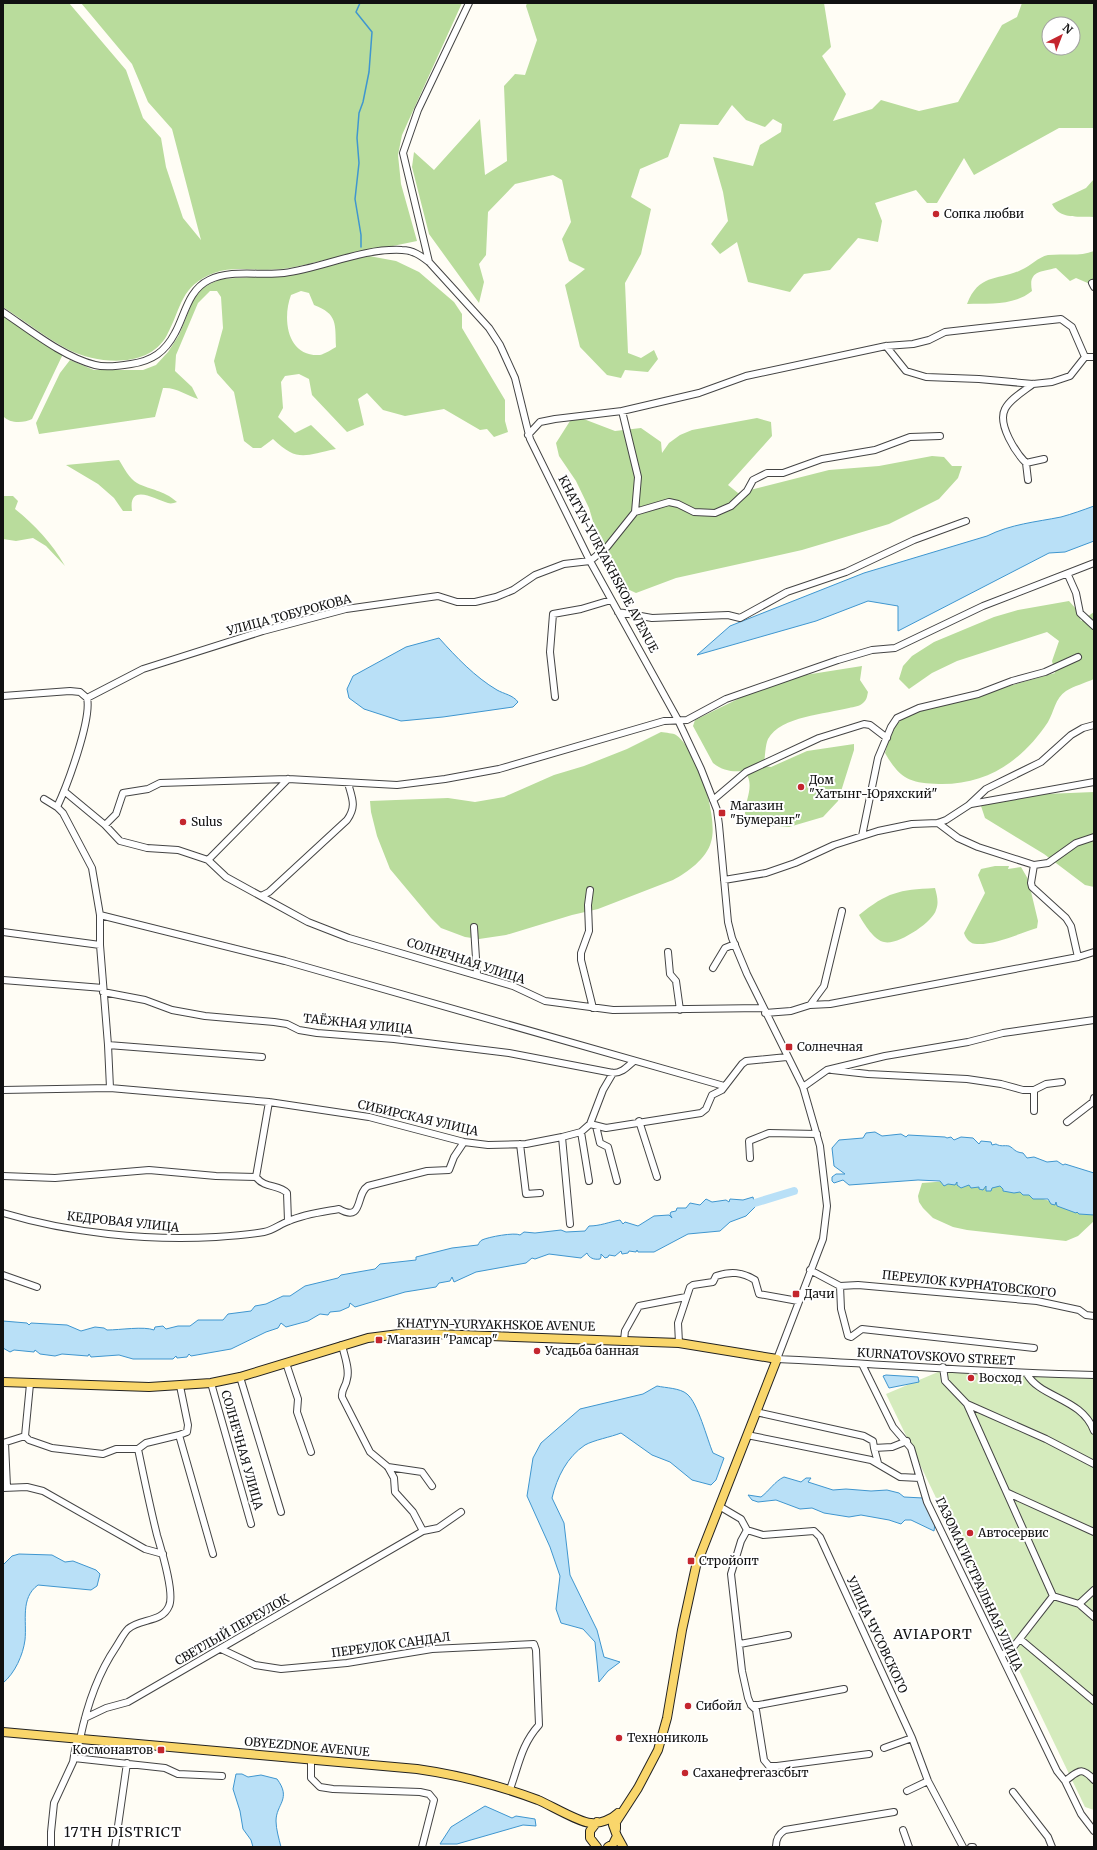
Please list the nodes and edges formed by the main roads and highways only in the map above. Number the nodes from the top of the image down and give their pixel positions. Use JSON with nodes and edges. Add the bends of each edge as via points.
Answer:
{"nodes":[{"id":1,"x":3,"y":1382,"type":"edge"},
{"id":2,"x":3,"y":1732,"type":"edge"},
{"id":3,"x":624,"y":1808,"type":"junction"},
{"id":4,"x":581,"y":1820,"type":"junction"},
{"id":5,"x":600,"y":1822,"type":"junction"},
{"id":6,"x":616,"y":1833,"type":"junction"},
{"id":7,"x":590,"y":1838,"type":"junction"},
{"id":8,"x":592,"y":1847,"type":"edge"},
{"id":9,"x":598,"y":1847,"type":"edge"},
{"id":10,"x":609,"y":1847,"type":"edge"},
{"id":11,"x":613,"y":1847,"type":"edge"},
{"id":12,"x":623,"y":1847,"type":"edge"}],
"edges":[{"from":1,"to":3,"type":"main road","name":"KHATYN-YURYAKHSKOE AVENUE","via":[[142,1387],[211,1383],[368,1338],[407,1333],[679,1343],[777,1359],[697,1563],[690,1588],[664,1733],[653,1762]]},
{"from":2,"to":4,"type":"main road","name":"OBYEZDNOE AVENUE","via":[[417,1768],[456,1774],[510,1790],[547,1803]]},
{"from":3,"to":5,"type":"main road","name":"KHATYN-YURYAKHSKOE AVENUE","via":[[612,1819]]},
{"from":3,"to":6,"type":"main road","name":"KHATYN-YURYAKHSKOE AVENUE","via":[[616,1822]]},
{"from":4,"to":5,"type":"main road","name":"OBYEZDNOE AVENUE","via":[[590,1824]]},
{"from":4,"to":7,"type":"main road","via":[[587,1827]]},
{"from":5,"to":6,"type":"main road","via":[[611,1823]]},
{"from":5,"to":7,"type":"main road","via":[[590,1831]]},
{"from":6,"to":10,"type":"main road","name":"KHATYN-YURYAKHSKOE AVENUE","via":[[616,1840]]},
{"from":6,"to":12,"type":"main road"},
{"from":7,"to":8,"type":"main road"},
{"from":7,"to":9,"type":"main road"},
{"from":10,"to":11,"type":"main road"}]}
